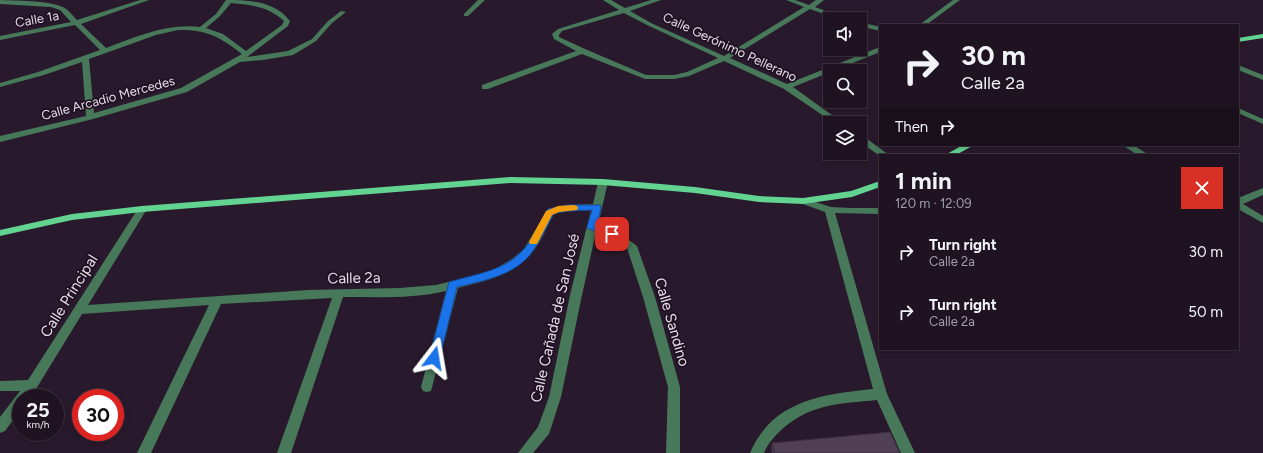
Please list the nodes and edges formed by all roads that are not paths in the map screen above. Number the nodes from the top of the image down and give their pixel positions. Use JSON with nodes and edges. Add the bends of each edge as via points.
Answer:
{"nodes":[{"id":1,"x":145,"y":0,"type":"edge"},
{"id":2,"x":275,"y":0,"type":"edge"},
{"id":3,"x":482,"y":0,"type":"edge"},
{"id":4,"x":606,"y":0,"type":"edge"},
{"id":5,"x":658,"y":0,"type":"edge"},
{"id":6,"x":789,"y":0,"type":"edge"},
{"id":7,"x":821,"y":0,"type":"edge"},
{"id":8,"x":957,"y":0,"type":"edge"},
{"id":9,"x":229,"y":1,"type":"edge"},
{"id":10,"x":0,"y":2,"type":"edge"},
{"id":11,"x":267,"y":6,"type":"junction"},
{"id":12,"x":809,"y":8,"type":"junction"},
{"id":13,"x":624,"y":11,"type":"junction"},
{"id":14,"x":343,"y":12,"type":"dead end"},
{"id":15,"x":823,"y":12,"type":"edge"},
{"id":16,"x":466,"y":15,"type":"dead end"},
{"id":17,"x":76,"y":23,"type":"junction"},
{"id":18,"x":923,"y":24,"type":"edge"},
{"id":19,"x":867,"y":26,"type":"edge"},
{"id":20,"x":201,"y":29,"type":"junction"},
{"id":21,"x":879,"y":30,"type":"edge"},
{"id":22,"x":1263,"y":36,"type":"edge"},
{"id":23,"x":0,"y":38,"type":"edge"},
{"id":24,"x":1239,"y":40,"type":"edge"},
{"id":25,"x":879,"y":49,"type":"edge"},
{"id":26,"x":105,"y":51,"type":"junction"},
{"id":27,"x":582,"y":51,"type":"junction"},
{"id":28,"x":246,"y":54,"type":"junction"},
{"id":29,"x":85,"y":58,"type":"junction"},
{"id":30,"x":725,"y":58,"type":"junction"},
{"id":31,"x":238,"y":60,"type":"junction"},
{"id":32,"x":1239,"y":67,"type":"edge"},
{"id":33,"x":1263,"y":78,"type":"edge"},
{"id":34,"x":0,"y":85,"type":"edge"},
{"id":35,"x":787,"y":86,"type":"junction"},
{"id":36,"x":485,"y":87,"type":"dead end"},
{"id":37,"x":1239,"y":110,"type":"edge"},
{"id":38,"x":829,"y":116,"type":"edge"},
{"id":39,"x":90,"y":117,"type":"junction"},
{"id":40,"x":1263,"y":122,"type":"edge"},
{"id":41,"x":0,"y":139,"type":"edge"},
{"id":42,"x":867,"y":143,"type":"edge"},
{"id":43,"x":968,"y":146,"type":"edge"},
{"id":44,"x":1128,"y":146,"type":"edge"},
{"id":45,"x":883,"y":154,"type":"edge"},
{"id":46,"x":951,"y":154,"type":"edge"},
{"id":47,"x":1143,"y":154,"type":"edge"},
{"id":48,"x":603,"y":182,"type":"junction"},
{"id":49,"x":879,"y":184,"type":"edge"},
{"id":50,"x":1263,"y":191,"type":"edge"},
{"id":51,"x":803,"y":201,"type":"junction"},
{"id":52,"x":1239,"y":202,"type":"edge"},
{"id":53,"x":1239,"y":206,"type":"edge"},
{"id":54,"x":597,"y":208,"type":"junction"},
{"id":55,"x":142,"y":209,"type":"junction"},
{"id":56,"x":829,"y":210,"type":"junction"},
{"id":57,"x":879,"y":211,"type":"edge"},
{"id":58,"x":1263,"y":220,"type":"edge"},
{"id":59,"x":592,"y":227,"type":"junction"},
{"id":60,"x":0,"y":233,"type":"edge"},
{"id":61,"x":453,"y":285,"type":"junction"},
{"id":62,"x":339,"y":293,"type":"junction"},
{"id":63,"x":217,"y":301,"type":"junction"},
{"id":64,"x":79,"y":310,"type":"junction"},
{"id":65,"x":32,"y":385,"type":"junction"},
{"id":66,"x":0,"y":386,"type":"edge"},
{"id":67,"x":427,"y":387,"type":"dead end"},
{"id":68,"x":29,"y":389,"type":"edge"},
{"id":69,"x":881,"y":394,"type":"junction"},
{"id":70,"x":12,"y":411,"type":"edge"},
{"id":71,"x":0,"y":426,"type":"edge"},
{"id":72,"x":144,"y":453,"type":"edge"},
{"id":73,"x":284,"y":453,"type":"edge"},
{"id":74,"x":525,"y":453,"type":"edge"},
{"id":75,"x":672,"y":453,"type":"edge"},
{"id":76,"x":757,"y":453,"type":"edge"},
{"id":77,"x":908,"y":453,"type":"edge"}],
"edges":[{"from":1,"to":17,"type":"street","name":"Calle 1a"},
{"from":2,"to":11,"type":"street"},
{"from":3,"to":16,"type":"street"},
{"from":4,"to":13,"type":"street","name":"Calle Gerónimo Pellerano"},
{"from":5,"to":13,"type":"street"},
{"from":6,"to":12,"type":"street"},
{"from":7,"to":12,"type":"street"},
{"from":8,"to":18,"type":"street"},
{"from":9,"to":11,"type":"street"},
{"from":9,"to":20,"type":"street","via":[[218,15]]},
{"from":10,"to":17,"type":"street","via":[[52,5],[62,9]]},
{"from":11,"to":28,"type":"street","name":"Calle Arcadio Mercedes","via":[[287,21],[285,26]]},
{"from":12,"to":15,"type":"street"},
{"from":12,"to":30,"type":"street"},
{"from":13,"to":27,"type":"street","via":[[560,30],[555,34],[556,38]]},
{"from":13,"to":30,"type":"street","name":"Calle Gerónimo Pellerano"},
{"from":14,"to":31,"type":"street","via":[[314,40],[290,53]]},
{"from":17,"to":23,"type":"street","name":"Calle 1a"},
{"from":17,"to":26,"type":"street"},
{"from":19,"to":21,"type":"street"},
{"from":20,"to":26,"type":"street","via":[[182,28],[167,31]]},
{"from":20,"to":28,"type":"street","via":[[219,34]]},
{"from":22,"to":24,"type":"main road"},
{"from":25,"to":35,"type":"street"},
{"from":26,"to":29,"type":"street"},
{"from":27,"to":30,"type":"street","via":[[645,77],[689,74]]},
{"from":27,"to":36,"type":"street"},
{"from":28,"to":31,"type":"street","name":"Calle Arcadio Mercedes"},
{"from":29,"to":34,"type":"street","via":[[35,76]]},
{"from":29,"to":39,"type":"street"},
{"from":30,"to":35,"type":"street","name":"Calle Gerónimo Pellerano"},
{"from":31,"to":39,"type":"street","name":"Calle Arcadio Mercedes","via":[[184,90]]},
{"from":32,"to":33,"type":"street"},
{"from":35,"to":38,"type":"street","name":"Calle Gerónimo Pellerano"},
{"from":37,"to":40,"type":"street"},
{"from":39,"to":41,"type":"street","name":"Calle Arcadio Mercedes"},
{"from":42,"to":45,"type":"street"},
{"from":43,"to":46,"type":"main road"},
{"from":44,"to":47,"type":"street"},
{"from":48,"to":51,"type":"main road","via":[[695,190],[759,199]]},
{"from":48,"to":54,"type":"street","name":"Calle Cañada de San José"},
{"from":48,"to":55,"type":"main road","via":[[511,180]]},
{"from":49,"to":51,"type":"main road","via":[[852,194]]},
{"from":50,"to":52,"type":"street"},
{"from":51,"to":56,"type":"street"},
{"from":53,"to":58,"type":"street"},
{"from":54,"to":59,"type":"street","name":"Calle Cañada de San José"},
{"from":54,"to":61,"type":"street","name":"Calle 2a","via":[[551,211],[528,251],[516,262],[493,275]]},
{"from":55,"to":60,"type":"main road","via":[[72,217]]},
{"from":55,"to":64,"type":"street","name":"Calle Principal"},
{"from":56,"to":57,"type":"street"},
{"from":56,"to":69,"type":"street"},
{"from":59,"to":74,"type":"street","name":"Calle Cañada de San José","via":[[555,397],[544,430]]},
{"from":59,"to":75,"type":"street","name":"Calle Sandino","via":[[612,234],[632,246],[674,387]]},
{"from":61,"to":62,"type":"street","name":"Calle 2a","via":[[400,292]]},
{"from":61,"to":67,"type":"street"},
{"from":62,"to":63,"type":"street","name":"Calle 2a"},
{"from":62,"to":73,"type":"street"},
{"from":63,"to":64,"type":"street","name":"Calle 2a"},
{"from":63,"to":72,"type":"street"},
{"from":64,"to":65,"type":"street","name":"Calle Principal"},
{"from":65,"to":66,"type":"street"},
{"from":65,"to":68,"type":"street","name":"Calle Principal"},
{"from":69,"to":76,"type":"street","via":[[821,401],[799,410],[768,432]]},
{"from":69,"to":77,"type":"street"},
{"from":70,"to":71,"type":"street","name":"Calle Principal"}]}
